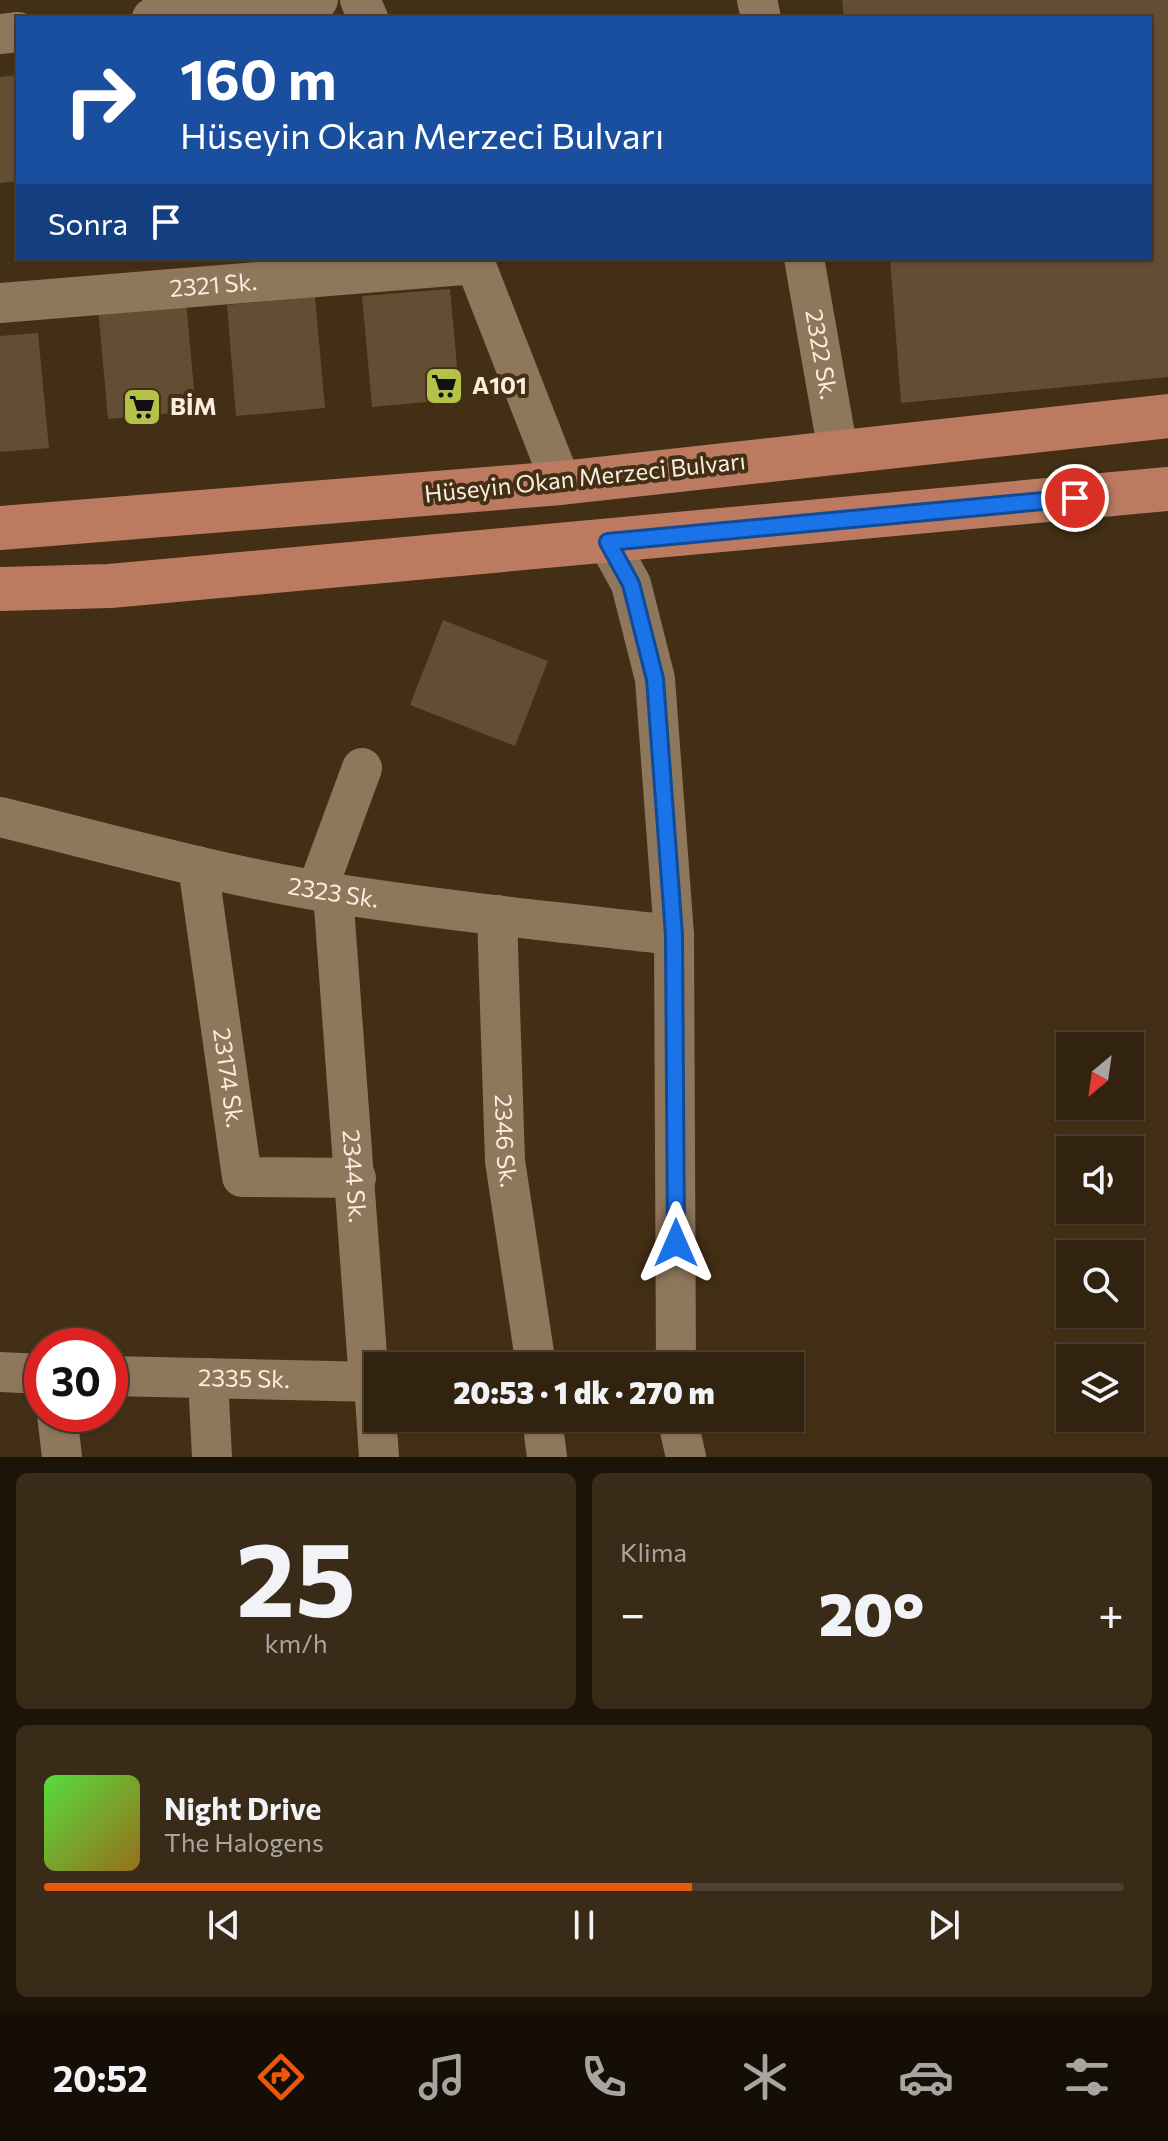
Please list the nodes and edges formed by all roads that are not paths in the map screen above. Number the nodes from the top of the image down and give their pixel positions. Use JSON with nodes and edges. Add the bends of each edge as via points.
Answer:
{"nodes":[{"id":1,"x":318,"y":0,"type":"edge"},
{"id":2,"x":170,"y":16,"type":"edge"},
{"id":3,"x":804,"y":260,"type":"edge"},
{"id":4,"x":474,"y":261,"type":"edge"},
{"id":5,"x":0,"y":303,"type":"edge"},
{"id":6,"x":1168,"y":416,"type":"edge"},
{"id":7,"x":838,"y":452,"type":"junction"},
{"id":8,"x":561,"y":483,"type":"junction"},
{"id":9,"x":1168,"y":489,"type":"edge"},
{"id":10,"x":0,"y":528,"type":"edge"},
{"id":11,"x":608,"y":542,"type":"junction"},
{"id":12,"x":0,"y":589,"type":"edge"},
{"id":13,"x":362,"y":768,"type":"dead end"},
{"id":14,"x":0,"y":817,"type":"edge"},
{"id":15,"x":198,"y":866,"type":"junction"},
{"id":16,"x":325,"y":892,"type":"junction"},
{"id":17,"x":497,"y":915,"type":"junction"},
{"id":18,"x":674,"y":935,"type":"junction"},
{"id":19,"x":356,"y":1178,"type":"junction"},
{"id":20,"x":367,"y":1352,"type":"edge"},
{"id":21,"x":534,"y":1352,"type":"edge"},
{"id":22,"x":676,"y":1352,"type":"edge"},
{"id":23,"x":0,"y":1372,"type":"edge"},
{"id":24,"x":24,"y":1373,"type":"edge"},
{"id":25,"x":128,"y":1376,"type":"edge"},
{"id":26,"x":208,"y":1378,"type":"junction"},
{"id":27,"x":364,"y":1382,"type":"edge"},
{"id":28,"x":59,"y":1432,"type":"edge"},
{"id":29,"x":378,"y":1432,"type":"edge"},
{"id":30,"x":544,"y":1432,"type":"edge"},
{"id":31,"x":680,"y":1432,"type":"edge"},
{"id":32,"x":62,"y":1457,"type":"edge"},
{"id":33,"x":212,"y":1457,"type":"edge"},
{"id":34,"x":379,"y":1457,"type":"edge"},
{"id":35,"x":547,"y":1457,"type":"edge"},
{"id":36,"x":686,"y":1457,"type":"edge"}],
"edges":[{"from":1,"to":2,"type":"street"},
{"from":3,"to":7,"type":"street","name":"2322 Sk."},
{"from":4,"to":5,"type":"street","name":"2321 Sk."},
{"from":4,"to":8,"type":"street"},
{"from":6,"to":7,"type":"main road","name":"Hüseyin Okan Merzeci Bulvarı"},
{"from":7,"to":8,"type":"main road","name":"Hüseyin Okan Merzeci Bulvarı"},
{"from":8,"to":10,"type":"main road","name":"Hüseyin Okan Merzeci Bulvarı"},
{"from":9,"to":11,"type":"main road"},
{"from":11,"to":12,"type":"main road","via":[[110,586]]},
{"from":11,"to":18,"type":"street","via":[[631,584],[655,679]]},
{"from":13,"to":16,"type":"street","name":"2344 Sk."},
{"from":14,"to":15,"type":"street","name":"2323 Sk."},
{"from":15,"to":16,"type":"street","name":"2323 Sk."},
{"from":15,"to":19,"type":"street","name":"23174 Sk.","via":[[242,1177]]},
{"from":16,"to":17,"type":"street","name":"2323 Sk."},
{"from":16,"to":19,"type":"street","name":"2344 Sk."},
{"from":17,"to":18,"type":"street","name":"2323 Sk."},
{"from":17,"to":21,"type":"street","name":"2346 Sk.","via":[[505,1161]]},
{"from":18,"to":22,"type":"street"},
{"from":19,"to":20,"type":"street","name":"2344 Sk."},
{"from":23,"to":24,"type":"street"},
{"from":25,"to":26,"type":"street","name":"2335 Sk."},
{"from":26,"to":27,"type":"street","name":"2335 Sk."},
{"from":26,"to":33,"type":"street"},
{"from":28,"to":32,"type":"street"},
{"from":29,"to":34,"type":"street","name":"2344 Sk."},
{"from":30,"to":35,"type":"street"},
{"from":31,"to":36,"type":"street"}]}
